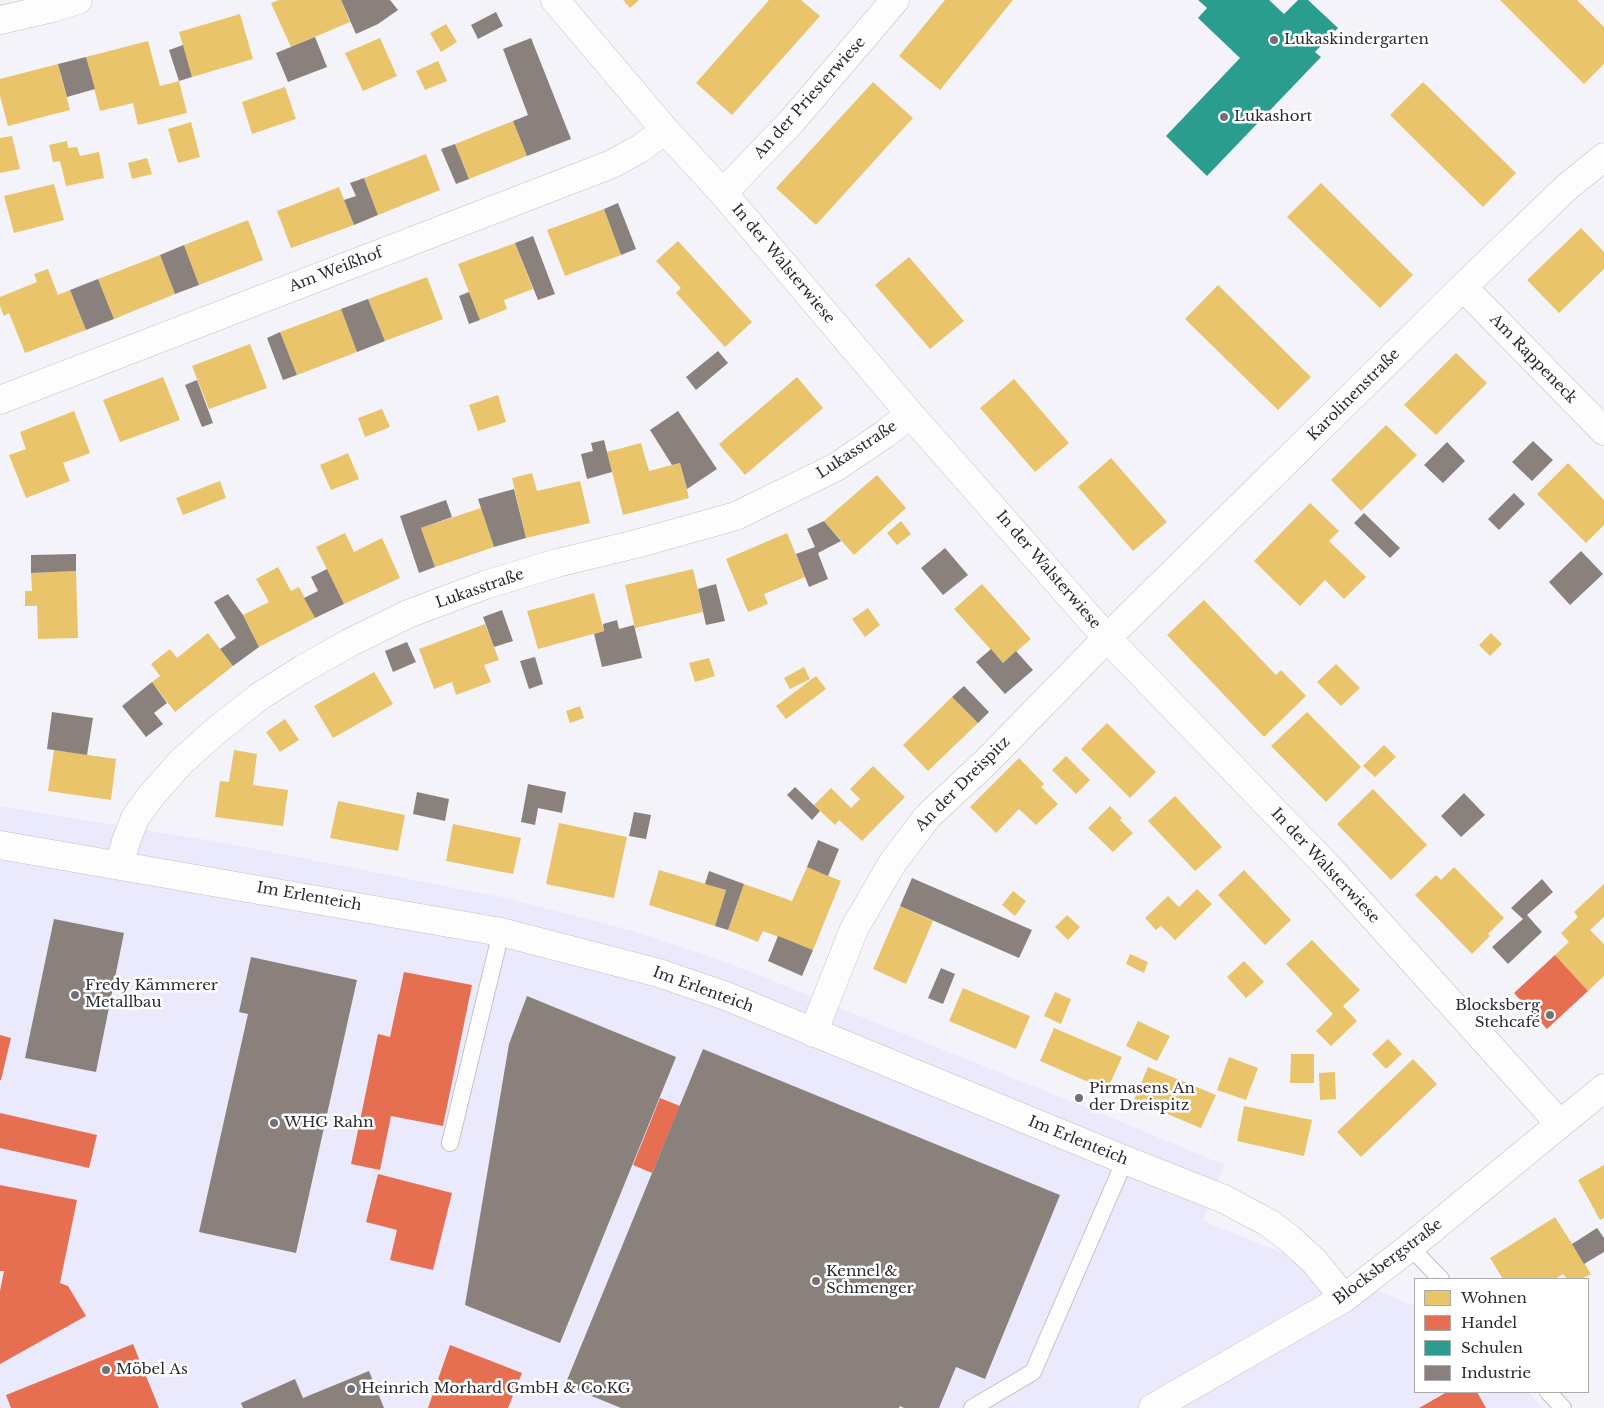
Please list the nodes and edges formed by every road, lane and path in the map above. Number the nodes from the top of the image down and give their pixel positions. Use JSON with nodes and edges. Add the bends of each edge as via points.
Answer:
{"nodes":[{"id":1,"x":78,"y":0,"type":"edge"},
{"id":2,"x":555,"y":0,"type":"edge"},
{"id":3,"x":895,"y":0,"type":"edge"},
{"id":4,"x":0,"y":20,"type":"edge"},
{"id":5,"x":666,"y":130,"type":"junction"},
{"id":6,"x":1604,"y":157,"type":"edge"},
{"id":7,"x":723,"y":193,"type":"junction"},
{"id":8,"x":1463,"y":287,"type":"junction"},
{"id":9,"x":0,"y":400,"type":"edge"},
{"id":10,"x":910,"y":414,"type":"junction"},
{"id":11,"x":1604,"y":431,"type":"edge"},
{"id":12,"x":1107,"y":638,"type":"junction"},
{"id":13,"x":0,"y":844,"type":"edge"},
{"id":14,"x":120,"y":864,"type":"junction"},
{"id":15,"x":501,"y":932,"type":"junction"},
{"id":16,"x":813,"y":1033,"type":"junction"},
{"id":17,"x":1604,"y":1088,"type":"edge"},
{"id":18,"x":1560,"y":1124,"type":"junction"},
{"id":19,"x":450,"y":1144,"type":"dead end"},
{"id":20,"x":1125,"y":1160,"type":"junction"},
{"id":21,"x":1410,"y":1247,"type":"junction"},
{"id":22,"x":1440,"y":1278,"type":"edge"},
{"id":23,"x":1344,"y":1298,"type":"junction"},
{"id":24,"x":1549,"y":1393,"type":"edge"},
{"id":25,"x":972,"y":1408,"type":"edge"},
{"id":26,"x":1153,"y":1408,"type":"edge"},
{"id":27,"x":1563,"y":1408,"type":"edge"}],
"edges":[{"from":1,"to":4,"type":"street"},
{"from":2,"to":5,"type":"street","name":"In der Walsterwiese"},
{"from":3,"to":7,"type":"street","name":"An der Priesterwiese","via":[[792,121]]},
{"from":5,"to":7,"type":"street","name":"In der Walsterwiese"},
{"from":5,"to":9,"type":"street","name":"Am Weißhof","via":[[612,164]]},
{"from":6,"to":8,"type":"street","name":"Karolinenstraße","via":[[1567,187]]},
{"from":7,"to":10,"type":"street","name":"In der Walsterwiese"},
{"from":8,"to":11,"type":"street","name":"Am Rappeneck"},
{"from":8,"to":12,"type":"street","name":"Karolinenstraße"},
{"from":10,"to":12,"type":"street","name":"In der Walsterwiese"},
{"from":10,"to":14,"type":"street","name":"Lukasstraße","via":[[836,467],[736,516],[485,585],[408,614],[303,669],[260,696],[182,761],[135,818]]},
{"from":12,"to":16,"type":"street","name":"An der Dreispitz","via":[[984,764],[928,816],[892,862],[854,929]]},
{"from":12,"to":18,"type":"street","name":"In der Walsterwiese","via":[[1331,870]]},
{"from":13,"to":14,"type":"street","name":"Im Erlenteich"},
{"from":14,"to":15,"type":"street","name":"Im Erlenteich"},
{"from":15,"to":16,"type":"street","name":"Im Erlenteich","via":[[659,973],[726,996]]},
{"from":15,"to":19,"type":"lane"},
{"from":16,"to":20,"type":"street","name":"Im Erlenteich"},
{"from":17,"to":18,"type":"street","name":"Blocksbergstraße"},
{"from":18,"to":21,"type":"street","name":"Blocksbergstraße"},
{"from":20,"to":23,"type":"street","name":"Im Erlenteich","via":[[1224,1199],[1269,1224],[1314,1261]]},
{"from":20,"to":25,"type":"lane","via":[[1033,1372]]},
{"from":21,"to":22,"type":"lane"},
{"from":21,"to":23,"type":"street","name":"Blocksbergstraße"},
{"from":23,"to":26,"type":"street","name":"Blocksbergstraße"},
{"from":24,"to":27,"type":"lane"}]}
